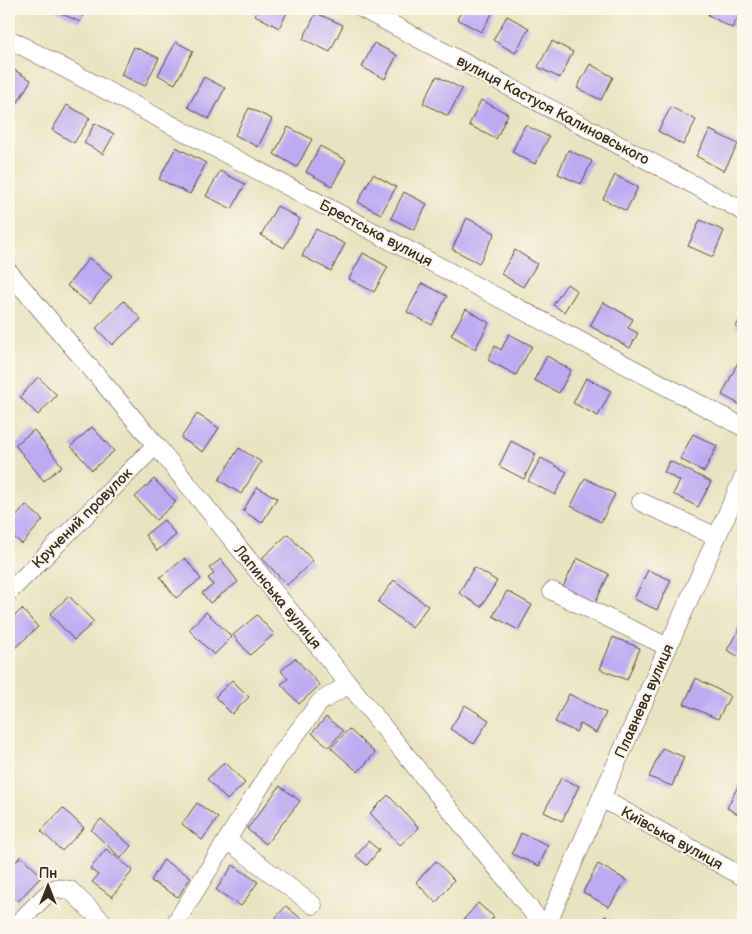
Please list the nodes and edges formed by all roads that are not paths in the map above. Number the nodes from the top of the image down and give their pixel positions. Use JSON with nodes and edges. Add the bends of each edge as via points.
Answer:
{"nodes":[{"id":1,"x":363,"y":9,"type":"edge"},
{"id":2,"x":9,"y":39,"type":"edge"},
{"id":3,"x":743,"y":211,"type":"edge"},
{"id":4,"x":9,"y":272,"type":"edge"},
{"id":5,"x":743,"y":427,"type":"edge"},
{"id":6,"x":156,"y":445,"type":"junction"},
{"id":7,"x":743,"y":478,"type":"edge"},
{"id":8,"x":641,"y":502,"type":"dead end"},
{"id":9,"x":717,"y":538,"type":"junction"},
{"id":10,"x":552,"y":591,"type":"dead end"},
{"id":11,"x":9,"y":592,"type":"edge"},
{"id":12,"x":668,"y":647,"type":"junction"},
{"id":13,"x":349,"y":684,"type":"junction"},
{"id":14,"x":601,"y":798,"type":"junction"},
{"id":15,"x":227,"y":840,"type":"junction"},
{"id":16,"x":743,"y":877,"type":"edge"},
{"id":17,"x":313,"y":905,"type":"dead end"},
{"id":18,"x":16,"y":925,"type":"edge"},
{"id":19,"x":106,"y":925,"type":"edge"},
{"id":20,"x":174,"y":925,"type":"edge"},
{"id":21,"x":542,"y":925,"type":"edge"},
{"id":22,"x":546,"y":925,"type":"edge"}],
"edges":[{"from":1,"to":3,"type":"street","name":"вулиця Кастуся Калиновського"},
{"from":2,"to":5,"type":"street","name":"Брестська вулиця"},
{"from":4,"to":6,"type":"street","name":"Лапинська вулиця"},
{"from":6,"to":11,"type":"street","name":"Кручений провулок"},
{"from":6,"to":13,"type":"street","name":"Лапинська вулиця"},
{"from":7,"to":9,"type":"street","name":"Плавнева вулиця"},
{"from":8,"to":9,"type":"street"},
{"from":9,"to":12,"type":"street","name":"Плавнева вулиця"},
{"from":10,"to":12,"type":"street"},
{"from":12,"to":14,"type":"street","name":"Плавнева вулиця"},
{"from":13,"to":15,"type":"street","via":[[320,702],[278,758]]},
{"from":13,"to":21,"type":"street","name":"Лапинська вулиця"},
{"from":14,"to":16,"type":"street","name":"Київська вулиця"},
{"from":14,"to":22,"type":"street","name":"Плавнева вулиця"},
{"from":15,"to":17,"type":"street"},
{"from":15,"to":20,"type":"street"},
{"from":18,"to":19,"type":"street","via":[[56,888],[70,890]]}]}
